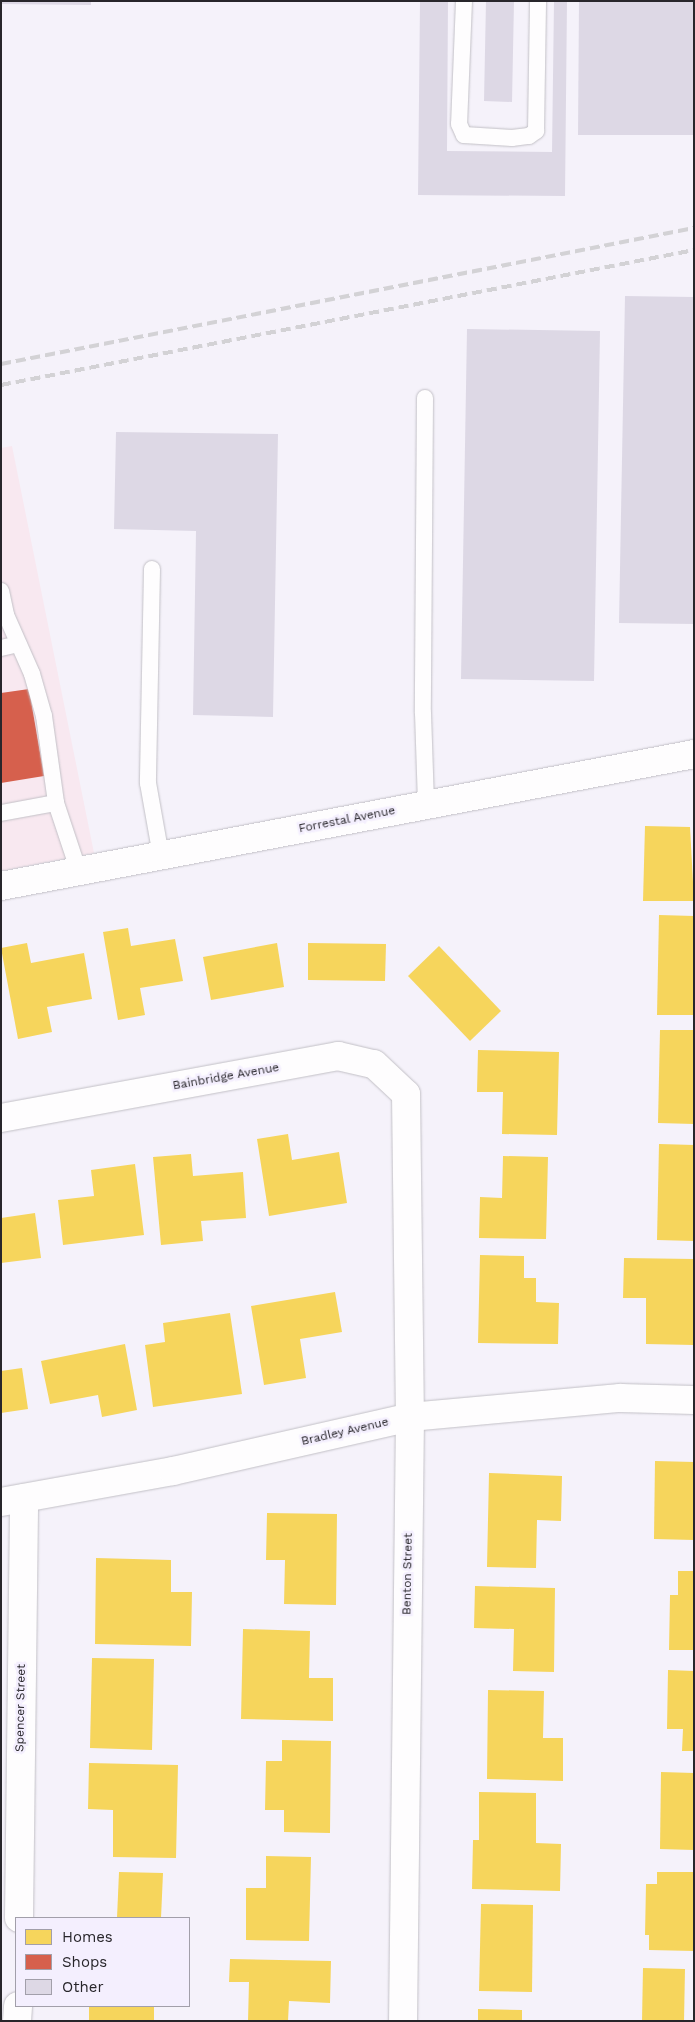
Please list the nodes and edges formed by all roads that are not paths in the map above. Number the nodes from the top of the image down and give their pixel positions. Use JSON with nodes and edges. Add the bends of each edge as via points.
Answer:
{"nodes":[{"id":1,"x":464,"y":1,"type":"edge"},
{"id":2,"x":538,"y":1,"type":"edge"},
{"id":3,"x":425,"y":398,"type":"dead end"},
{"id":4,"x":152,"y":569,"type":"dead end"},
{"id":5,"x":1,"y":591,"type":"edge"},
{"id":6,"x":19,"y":644,"type":"junction"},
{"id":7,"x":1,"y":648,"type":"edge"},
{"id":8,"x":694,"y":754,"type":"edge"},
{"id":9,"x":56,"y":803,"type":"junction"},
{"id":10,"x":426,"y":805,"type":"junction"},
{"id":11,"x":1,"y":813,"type":"edge"},
{"id":12,"x":160,"y":856,"type":"junction"},
{"id":13,"x":80,"y":872,"type":"junction"},
{"id":14,"x":1,"y":886,"type":"edge"},
{"id":15,"x":1,"y":1118,"type":"edge"},
{"id":16,"x":409,"y":1127,"type":"joint"},
{"id":17,"x":694,"y":1400,"type":"edge"},
{"id":18,"x":410,"y":1417,"type":"junction"},
{"id":19,"x":12,"y":1500,"type":"edge"},
{"id":20,"x":19,"y":1917,"type":"edge"},
{"id":21,"x":18,"y":2007,"type":"edge"},
{"id":22,"x":18,"y":2021,"type":"edge"},
{"id":23,"x":403,"y":2021,"type":"edge"}],
"edges":[{"from":1,"to":2,"type":"lane","via":[[459,124],[464,135],[512,138],[529,136],[536,131]]},
{"from":3,"to":10,"type":"lane","via":[[423,713]]},
{"from":4,"to":12,"type":"lane","via":[[148,784]]},
{"from":5,"to":6,"type":"lane","via":[[6,615]]},
{"from":6,"to":7,"type":"lane"},
{"from":6,"to":9,"type":"lane","via":[[44,716]]},
{"from":8,"to":10,"type":"street","name":"Forrestal Avenue"},
{"from":9,"to":11,"type":"lane"},
{"from":9,"to":13,"type":"lane"},
{"from":10,"to":12,"type":"street","name":"Forrestal Avenue"},
{"from":12,"to":13,"type":"street","name":"Forrestal Avenue"},
{"from":13,"to":14,"type":"street","name":"Forrestal Avenue"},
{"from":15,"to":16,"type":"street","name":"Bainbridge Avenue","via":[[338,1056],[374,1064],[406,1094]]},
{"from":16,"to":18,"type":"street","name":"Benton Street"},
{"from":17,"to":18,"type":"street","name":"Bradley Avenue","via":[[620,1398]]},
{"from":18,"to":19,"type":"street","name":"Bradley Avenue","via":[[174,1471]]},
{"from":18,"to":23,"type":"street","name":"Benton Street"},
{"from":19,"to":20,"type":"street","name":"Spencer Street"},
{"from":21,"to":22,"type":"street"}]}
